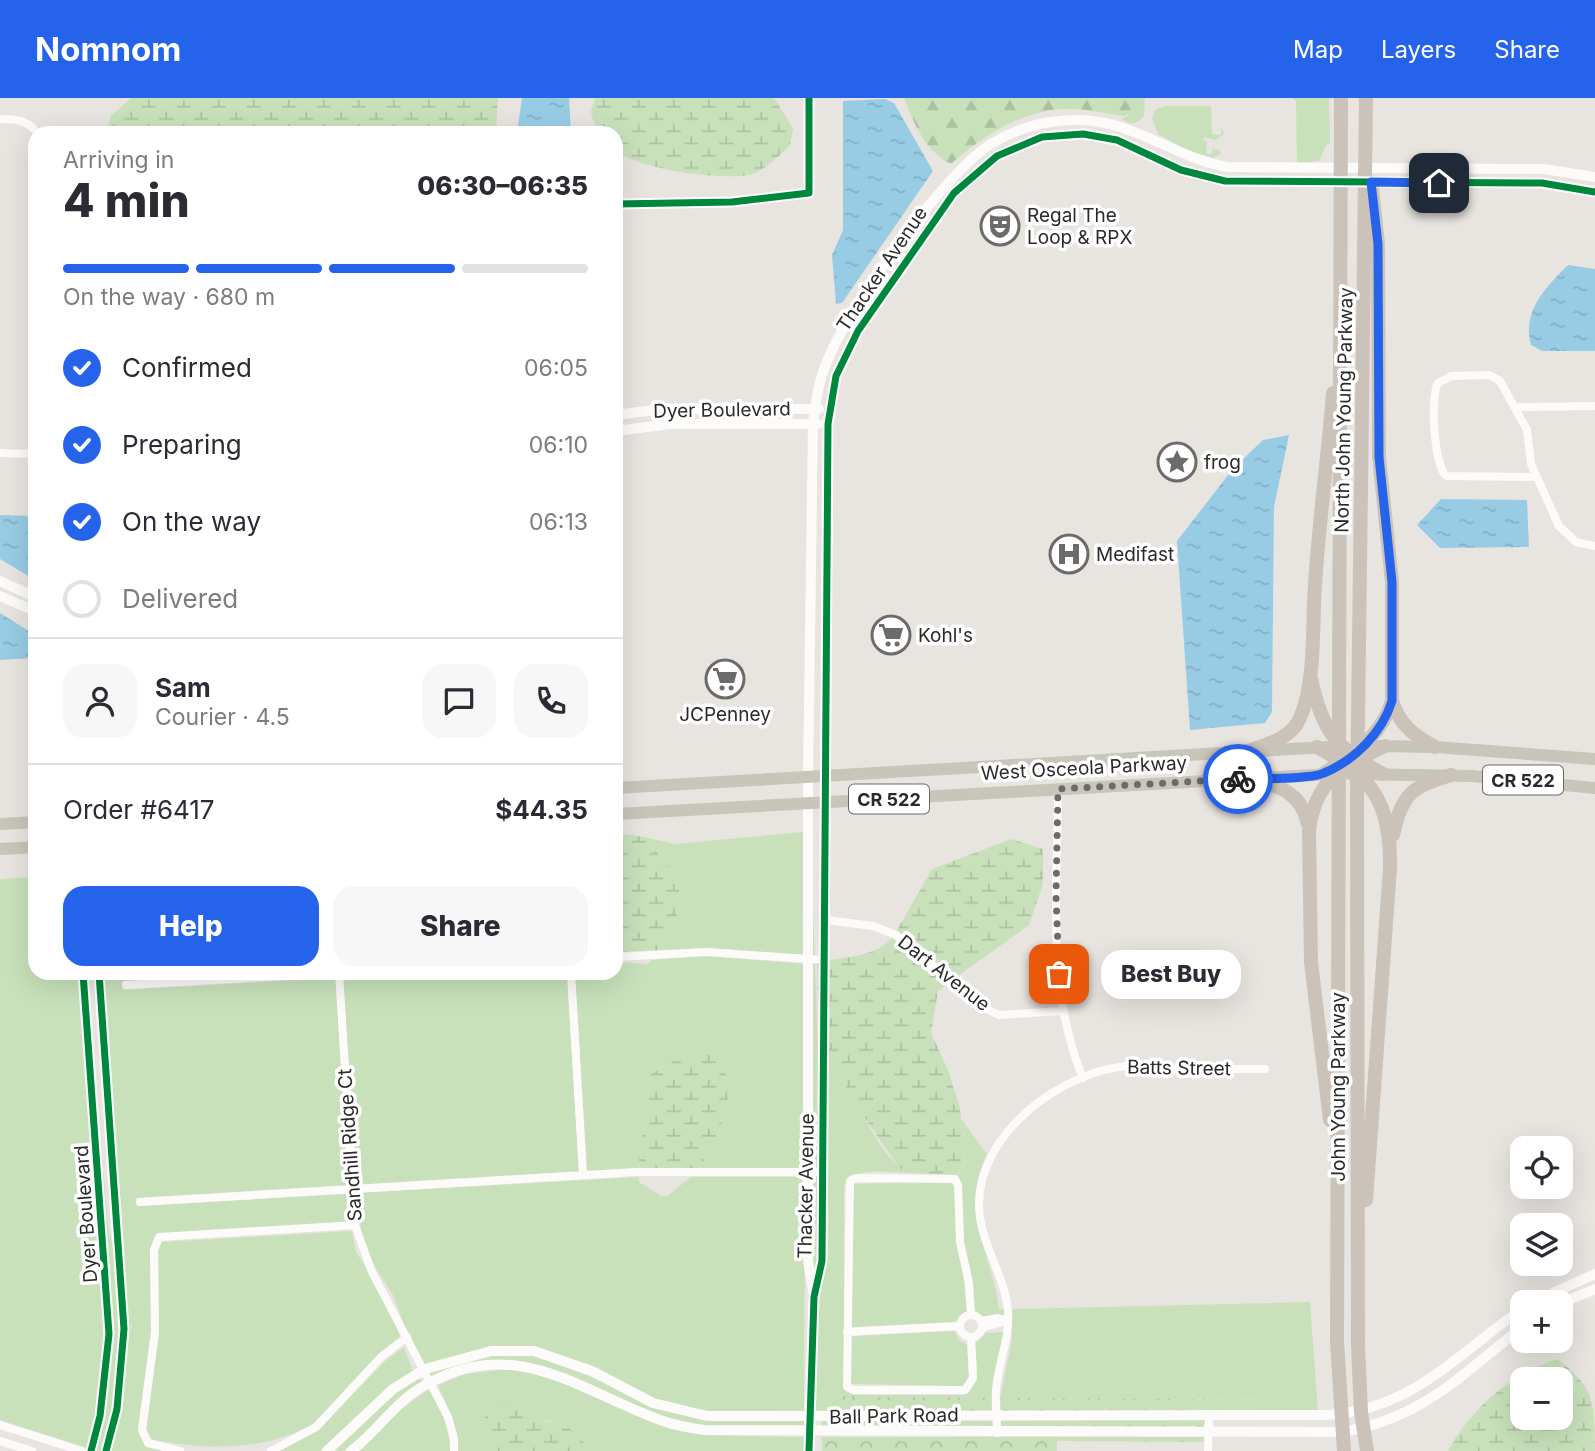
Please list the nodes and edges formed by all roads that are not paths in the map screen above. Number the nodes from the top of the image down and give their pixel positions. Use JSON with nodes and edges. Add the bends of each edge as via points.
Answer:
{"nodes":[{"id":1,"x":1341,"y":98,"type":"edge"},
{"id":2,"x":1366,"y":98,"type":"edge"},
{"id":3,"x":0,"y":119,"type":"edge"},
{"id":4,"x":31,"y":126,"type":"edge"},
{"id":5,"x":1145,"y":136,"type":"junction"},
{"id":6,"x":1144,"y":151,"type":"junction"},
{"id":7,"x":1241,"y":168,"type":"junction"},
{"id":8,"x":1518,"y":169,"type":"junction"},
{"id":9,"x":1342,"y":175,"type":"junction"},
{"id":10,"x":1595,"y":177,"type":"edge"},
{"id":11,"x":1368,"y":178,"type":"junction"},
{"id":12,"x":1225,"y":181,"type":"junction"},
{"id":13,"x":1519,"y":183,"type":"junction"},
{"id":14,"x":1595,"y":192,"type":"edge"},
{"id":15,"x":1342,"y":268,"type":"junction"},
{"id":16,"x":862,"y":301,"type":"junction"},
{"id":17,"x":873,"y":308,"type":"junction"},
{"id":18,"x":1595,"y":406,"type":"edge"},
{"id":19,"x":1514,"y":407,"type":"junction"},
{"id":20,"x":815,"y":409,"type":"junction"},
{"id":21,"x":829,"y":409,"type":"junction"},
{"id":22,"x":639,"y":411,"type":"junction"},
{"id":23,"x":623,"y":414,"type":"edge"},
{"id":24,"x":813,"y":424,"type":"junction"},
{"id":25,"x":828,"y":424,"type":"junction"},
{"id":26,"x":640,"y":427,"type":"junction"},
{"id":27,"x":623,"y":430,"type":"edge"},
{"id":28,"x":0,"y":453,"type":"edge"},
{"id":29,"x":28,"y":454,"type":"edge"},
{"id":30,"x":1536,"y":477,"type":"junction"},
{"id":31,"x":828,"y":538,"type":"junction"},
{"id":32,"x":811,"y":540,"type":"junction"},
{"id":33,"x":1595,"y":546,"type":"edge"},
{"id":34,"x":827,"y":551,"type":"junction"},
{"id":35,"x":811,"y":552,"type":"junction"},
{"id":36,"x":0,"y":581,"type":"edge"},
{"id":37,"x":28,"y":594,"type":"edge"},
{"id":38,"x":0,"y":596,"type":"edge"},
{"id":39,"x":28,"y":608,"type":"edge"},
{"id":40,"x":1310,"y":674,"type":"junction"},
{"id":41,"x":1392,"y":701,"type":"junction"},
{"id":42,"x":1341,"y":723,"type":"joint"},
{"id":43,"x":1358,"y":723,"type":"joint"},
{"id":44,"x":1365,"y":746,"type":"junction"},
{"id":45,"x":1385,"y":746,"type":"junction"},
{"id":46,"x":1317,"y":747,"type":"joint"},
{"id":47,"x":1436,"y":747,"type":"junction"},
{"id":48,"x":1248,"y":751,"type":"junction"},
{"id":49,"x":1595,"y":759,"type":"edge"},
{"id":50,"x":1344,"y":764,"type":"junction"},
{"id":51,"x":1383,"y":774,"type":"joint"},
{"id":52,"x":827,"y":775,"type":"junction"},
{"id":53,"x":1451,"y":775,"type":"junction"},
{"id":54,"x":808,"y":777,"type":"junction"},
{"id":55,"x":1247,"y":778,"type":"junction"},
{"id":56,"x":623,"y":788,"type":"edge"},
{"id":57,"x":1595,"y":788,"type":"edge"},
{"id":58,"x":1058,"y":789,"type":"junction"},
{"id":59,"x":809,"y":803,"type":"junction"},
{"id":60,"x":828,"y":803,"type":"junction"},
{"id":61,"x":623,"y":814,"type":"edge"},
{"id":62,"x":28,"y":822,"type":"edge"},
{"id":63,"x":0,"y":824,"type":"edge"},
{"id":64,"x":1309,"y":830,"type":"junction"},
{"id":65,"x":1391,"y":844,"type":"junction"},
{"id":66,"x":28,"y":847,"type":"edge"},
{"id":67,"x":0,"y":849,"type":"edge"},
{"id":68,"x":826,"y":920,"type":"junction"},
{"id":69,"x":623,"y":957,"type":"edge"},
{"id":70,"x":808,"y":960,"type":"junction"},
{"id":71,"x":825,"y":960,"type":"junction"},
{"id":72,"x":84,"y":980,"type":"edge"},
{"id":73,"x":100,"y":980,"type":"edge"},
{"id":74,"x":214,"y":980,"type":"edge"},
{"id":75,"x":338,"y":980,"type":"edge"},
{"id":76,"x":571,"y":980,"type":"edge"},
{"id":77,"x":126,"y":985,"type":"dead end"},
{"id":78,"x":86,"y":1003,"type":"junction"},
{"id":79,"x":1062,"y":1011,"type":"junction"},
{"id":80,"x":809,"y":1056,"type":"junction"},
{"id":81,"x":824,"y":1056,"type":"junction"},
{"id":82,"x":1265,"y":1069,"type":"dead end"},
{"id":83,"x":1083,"y":1078,"type":"junction"},
{"id":84,"x":109,"y":1101,"type":"junction"},
{"id":85,"x":95,"y":1117,"type":"junction"},
{"id":86,"x":1338,"y":1169,"type":"junction"},
{"id":87,"x":809,"y":1172,"type":"junction"},
{"id":88,"x":823,"y":1172,"type":"junction"},
{"id":89,"x":583,"y":1175,"type":"junction"},
{"id":90,"x":351,"y":1189,"type":"junction"},
{"id":91,"x":140,"y":1202,"type":"dead end"},
{"id":92,"x":355,"y":1225,"type":"junction"},
{"id":93,"x":121,"y":1253,"type":"junction"},
{"id":94,"x":1595,"y":1274,"type":"edge"},
{"id":95,"x":1595,"y":1289,"type":"edge"},
{"id":96,"x":1560,"y":1290,"type":"edge"},
{"id":97,"x":814,"y":1297,"type":"junction"},
{"id":98,"x":1573,"y":1298,"type":"edge"},
{"id":99,"x":1357,"y":1299,"type":"junction"},
{"id":100,"x":971,"y":1315,"type":"junction"},
{"id":101,"x":1510,"y":1317,"type":"edge"},
{"id":102,"x":1006,"y":1321,"type":"junction"},
{"id":103,"x":1505,"y":1321,"type":"junction"},
{"id":104,"x":1510,"y":1323,"type":"edge"},
{"id":105,"x":982,"y":1324,"type":"junction"},
{"id":106,"x":959,"y":1326,"type":"junction"},
{"id":107,"x":847,"y":1332,"type":"junction"},
{"id":108,"x":407,"y":1337,"type":"junction"},
{"id":109,"x":1510,"y":1337,"type":"edge"},
{"id":110,"x":971,"y":1338,"type":"junction"},
{"id":111,"x":425,"y":1369,"type":"junction"},
{"id":112,"x":432,"y":1382,"type":"junction"},
{"id":113,"x":1360,"y":1412,"type":"junction"},
{"id":114,"x":1340,"y":1414,"type":"junction"},
{"id":115,"x":997,"y":1415,"type":"junction"},
{"id":116,"x":1209,"y":1415,"type":"junction"},
{"id":117,"x":810,"y":1418,"type":"junction"},
{"id":118,"x":0,"y":1424,"type":"edge"},
{"id":119,"x":1363,"y":1429,"type":"junction"},
{"id":120,"x":809,"y":1432,"type":"junction"},
{"id":121,"x":1341,"y":1432,"type":"junction"},
{"id":122,"x":997,"y":1433,"type":"junction"},
{"id":123,"x":1208,"y":1433,"type":"junction"},
{"id":124,"x":0,"y":1441,"type":"edge"},
{"id":125,"x":33,"y":1451,"type":"edge"},
{"id":126,"x":82,"y":1451,"type":"edge"},
{"id":127,"x":91,"y":1451,"type":"edge"},
{"id":128,"x":106,"y":1451,"type":"edge"},
{"id":129,"x":180,"y":1451,"type":"edge"},
{"id":130,"x":271,"y":1451,"type":"edge"},
{"id":131,"x":327,"y":1451,"type":"edge"},
{"id":132,"x":351,"y":1451,"type":"edge"},
{"id":133,"x":454,"y":1451,"type":"edge"},
{"id":134,"x":809,"y":1451,"type":"edge"},
{"id":135,"x":1208,"y":1451,"type":"edge"},
{"id":136,"x":1344,"y":1451,"type":"edge"},
{"id":137,"x":1367,"y":1451,"type":"edge"}],
"edges":[{"from":1,"to":9,"type":"highway","name":"North John Young Parkway"},
{"from":2,"to":11,"type":"highway","name":"North John Young Parkway"},
{"from":3,"to":4,"type":"street","via":[[16,119]]},
{"from":5,"to":6,"type":"street"},
{"from":5,"to":7,"type":"street","name":"Thacker Avenue","via":[[1200,162]]},
{"from":5,"to":16,"type":"street","name":"Thacker Avenue","via":[[1103,122],[1079,120],[1037,124],[991,145],[927,208]]},
{"from":6,"to":12,"type":"street","name":"Thacker Avenue","via":[[1181,170]]},
{"from":6,"to":17,"type":"street","name":"Thacker Avenue","via":[[1098,136],[1061,134],[997,156],[954,193]]},
{"from":7,"to":9,"type":"street","name":"Thacker Avenue"},
{"from":7,"to":12,"type":"street","via":[[1229,173]]},
{"from":8,"to":10,"type":"street"},
{"from":8,"to":11,"type":"street"},
{"from":8,"to":13,"type":"street"},
{"from":9,"to":11,"type":"street","name":"Thacker Avenue"},
{"from":9,"to":12,"type":"street","name":"Thacker Avenue"},
{"from":9,"to":15,"type":"highway","name":"North John Young Parkway"},
{"from":11,"to":13,"type":"street"},
{"from":11,"to":41,"type":"highway","via":[[1378,244],[1379,457],[1392,582]]},
{"from":11,"to":43,"type":"highway","name":"North John Young Parkway"},
{"from":13,"to":14,"type":"street"},
{"from":15,"to":40,"type":"highway"},
{"from":15,"to":42,"type":"highway","name":"North John Young Parkway"},
{"from":16,"to":17,"type":"street"},
{"from":16,"to":20,"type":"street","name":"Thacker Avenue","via":[[838,336],[823,371]]},
{"from":17,"to":21,"type":"street","name":"Thacker Avenue","via":[[848,347]]},
{"from":18,"to":19,"type":"street"},
{"from":19,"to":30,"type":"street","via":[[1527,430]]},
{"from":19,"to":30,"type":"street","via":[[1496,377],[1444,378],[1432,399],[1442,472],[1452,477]]},
{"from":20,"to":21,"type":"street","name":"Dyer Boulevard"},
{"from":20,"to":22,"type":"street","name":"Dyer Boulevard"},
{"from":20,"to":24,"type":"street","name":"Thacker Avenue"},
{"from":21,"to":25,"type":"street","name":"Thacker Avenue"},
{"from":22,"to":23,"type":"street","name":"Dyer Boulevard"},
{"from":22,"to":26,"type":"street"},
{"from":24,"to":25,"type":"street","name":"Dyer Boulevard"},
{"from":24,"to":26,"type":"street","name":"Dyer Boulevard"},
{"from":24,"to":32,"type":"street","name":"Thacker Avenue"},
{"from":25,"to":31,"type":"street","name":"Thacker Avenue"},
{"from":26,"to":27,"type":"street","name":"Dyer Boulevard"},
{"from":28,"to":29,"type":"street"},
{"from":30,"to":33,"type":"street","via":[[1567,536]]},
{"from":31,"to":32,"type":"street"},
{"from":31,"to":34,"type":"street","name":"Thacker Avenue"},
{"from":32,"to":35,"type":"street","name":"Thacker Avenue"},
{"from":34,"to":35,"type":"street"},
{"from":34,"to":52,"type":"street","name":"Thacker Avenue"},
{"from":35,"to":54,"type":"street","name":"Thacker Avenue"},
{"from":36,"to":37,"type":"street"},
{"from":38,"to":39,"type":"street"},
{"from":40,"to":48,"type":"highway","via":[[1303,710],[1294,727],[1275,742]]},
{"from":40,"to":50,"type":"highway","via":[[1321,719]]},
{"from":41,"to":44,"type":"highway","via":[[1387,717]]},
{"from":41,"to":47,"type":"highway","via":[[1402,723]]},
{"from":42,"to":86,"type":"highway","name":"John Young Parkway"},
{"from":43,"to":99,"type":"highway","name":"John Young Parkway"},
{"from":44,"to":45,"type":"main road","number":"CR 522"},
{"from":44,"to":50,"type":"highway"},
{"from":45,"to":47,"type":"main road","number":"CR 522"},
{"from":45,"to":50,"type":"highway"},
{"from":46,"to":48,"type":"main road","name":"West Osceola Parkway","number":"CR 522"},
{"from":46,"to":50,"type":"highway"},
{"from":47,"to":49,"type":"main road","number":"CR 522"},
{"from":48,"to":52,"type":"main road","name":"West Osceola Parkway","number":"CR 522"},
{"from":50,"to":51,"type":"highway"},
{"from":50,"to":55,"type":"main road","name":"West Osceola Parkway","number":"CR 522"},
{"from":50,"to":64,"type":"highway","via":[[1315,803]]},
{"from":50,"to":65,"type":"highway","via":[[1380,802]]},
{"from":51,"to":53,"type":"main road","number":"CR 522"},
{"from":52,"to":54,"type":"main road","name":"West Osceola Parkway","number":"CR 522"},
{"from":52,"to":60,"type":"street","name":"Thacker Avenue"},
{"from":53,"to":57,"type":"main road","number":"CR 522"},
{"from":53,"to":65,"type":"highway","via":[[1408,794]]},
{"from":54,"to":56,"type":"main road","name":"West Osceola Parkway","number":"CR 522"},
{"from":54,"to":59,"type":"street","name":"Thacker Avenue"},
{"from":55,"to":58,"type":"main road","name":"West Osceola Parkway","number":"CR 522"},
{"from":55,"to":64,"type":"highway","via":[[1274,784],[1294,795],[1306,813]]},
{"from":58,"to":60,"type":"main road","name":"West Osceola Parkway","number":"CR 522"},
{"from":58,"to":79,"type":"street","via":[[1056,896]]},
{"from":59,"to":60,"type":"main road","name":"West Osceola Parkway","number":"CR 522"},
{"from":59,"to":61,"type":"main road","name":"West Osceola Parkway","number":"CR 522"},
{"from":59,"to":70,"type":"street","name":"Thacker Avenue"},
{"from":60,"to":68,"type":"street","name":"Thacker Avenue"},
{"from":62,"to":63,"type":"main road"},
{"from":64,"to":86,"type":"highway","via":[[1311,962]]},
{"from":65,"to":99,"type":"highway"},
{"from":66,"to":67,"type":"main road"},
{"from":68,"to":71,"type":"street","name":"Thacker Avenue"},
{"from":68,"to":79,"type":"street","name":"Dart Avenue","via":[[873,926],[896,935],[982,1007],[999,1015]]},
{"from":69,"to":70,"type":"street","via":[[706,952]]},
{"from":70,"to":71,"type":"street"},
{"from":70,"to":80,"type":"street","name":"Thacker Avenue"},
{"from":71,"to":81,"type":"street","name":"Thacker Avenue"},
{"from":72,"to":78,"type":"street","name":"Dyer Boulevard"},
{"from":73,"to":84,"type":"street","name":"Dyer Boulevard"},
{"from":74,"to":77,"type":"street"},
{"from":75,"to":90,"type":"street","name":"Sandhill Ridge Ct"},
{"from":76,"to":89,"type":"street"},
{"from":78,"to":84,"type":"street","via":[[93,1017],[99,1094]]},
{"from":78,"to":85,"type":"street","name":"Dyer Boulevard"},
{"from":79,"to":83,"type":"street"},
{"from":80,"to":81,"type":"street"},
{"from":80,"to":87,"type":"street","name":"Thacker Avenue"},
{"from":81,"to":88,"type":"street","name":"Thacker Avenue"},
{"from":82,"to":83,"type":"street","name":"Batts Street","via":[[1125,1066]]},
{"from":83,"to":102,"type":"street","name":"Batts Street","via":[[1023,1114],[994,1148],[985,1167],[981,1223],[1003,1284]]},
{"from":84,"to":93,"type":"street","name":"Dyer Boulevard"},
{"from":85,"to":93,"type":"street","via":[[105,1136],[113,1233]]},
{"from":85,"to":127,"type":"street","name":"Dyer Boulevard","via":[[109,1334],[100,1416]]},
{"from":86,"to":114,"type":"highway","name":"John Young Parkway"},
{"from":87,"to":88,"type":"street"},
{"from":87,"to":89,"type":"street"},
{"from":87,"to":97,"type":"street","name":"Thacker Avenue","via":[[808,1260]]},
{"from":88,"to":97,"type":"street","name":"Thacker Avenue","via":[[822,1261]]},
{"from":89,"to":90,"type":"street"},
{"from":90,"to":91,"type":"street"},
{"from":90,"to":92,"type":"street","name":"Sandhill Ridge Ct"},
{"from":92,"to":108,"type":"street","name":"Sandhill Ridge Ct","via":[[372,1272]]},
{"from":92,"to":129,"type":"street","via":[[159,1237],[154,1250],[155,1332],[142,1430],[148,1443]]},
{"from":93,"to":128,"type":"street","name":"Dyer Boulevard","via":[[122,1371]]},
{"from":94,"to":96,"type":"street"},
{"from":95,"to":98,"type":"street"},
{"from":97,"to":117,"type":"street","name":"Thacker Avenue"},
{"from":99,"to":113,"type":"highway","name":"John Young Parkway"},
{"from":100,"to":105,"type":"street"},
{"from":100,"to":106,"type":"street"},
{"from":100,"to":107,"type":"street","via":[[955,1179],[855,1178],[848,1188]]},
{"from":101,"to":103,"type":"street","name":"Ball Park Road"},
{"from":102,"to":105,"type":"street","via":[[998,1318]]},
{"from":102,"to":115,"type":"street","name":"Batts Street"},
{"from":103,"to":104,"type":"street"},
{"from":103,"to":113,"type":"street","name":"Ball Park Road","via":[[1428,1380],[1394,1400]]},
{"from":105,"to":110,"type":"street","via":[[980,1334]]},
{"from":106,"to":107,"type":"street"},
{"from":106,"to":110,"type":"street","via":[[964,1336]]},
{"from":107,"to":110,"type":"street","via":[[848,1387],[853,1390],[965,1390],[973,1378]]},
{"from":108,"to":111,"type":"street","name":"Sandhill Ridge Ct"},
{"from":108,"to":130,"type":"street","via":[[381,1357],[316,1427]]},
{"from":109,"to":119,"type":"street","name":"Ball Park Road","via":[[1456,1384],[1418,1407]]},
{"from":111,"to":112,"type":"street","name":"Sandhill Ridge Ct"},
{"from":111,"to":117,"type":"street","name":"Ball Park Road","via":[[491,1351],[534,1350],[592,1371],[667,1407],[708,1416]]},
{"from":111,"to":131,"type":"street","name":"Ball Park Road","via":[[393,1389]]},
{"from":112,"to":120,"type":"street","name":"Ball Park Road","via":[[464,1369],[507,1364],[539,1368],[666,1423],[704,1430]]},
{"from":112,"to":132,"type":"street","name":"Ball Park Road","via":[[392,1411]]},
{"from":112,"to":133,"type":"street","name":"Sandhill Ridge Ct","via":[[451,1427]]},
{"from":113,"to":114,"type":"street","name":"Ball Park Road"},
{"from":113,"to":119,"type":"highway","name":"John Young Parkway"},
{"from":114,"to":116,"type":"street","name":"Ball Park Road"},
{"from":114,"to":121,"type":"highway","name":"John Young Parkway"},
{"from":115,"to":116,"type":"street","name":"Ball Park Road"},
{"from":115,"to":117,"type":"street","name":"Ball Park Road"},
{"from":115,"to":122,"type":"street","name":"Batts Street"},
{"from":116,"to":123,"type":"street"},
{"from":117,"to":120,"type":"street","name":"Thacker Avenue"},
{"from":118,"to":126,"type":"street"},
{"from":119,"to":121,"type":"street","name":"Ball Park Road"},
{"from":119,"to":137,"type":"highway","name":"John Young Parkway"},
{"from":120,"to":122,"type":"street","name":"Ball Park Road"},
{"from":120,"to":134,"type":"street","name":"Thacker Avenue"},
{"from":121,"to":123,"type":"street","name":"Ball Park Road"},
{"from":121,"to":136,"type":"highway","name":"John Young Parkway"},
{"from":122,"to":123,"type":"street","name":"Ball Park Road"},
{"from":123,"to":135,"type":"street"},
{"from":124,"to":125,"type":"street"}]}
